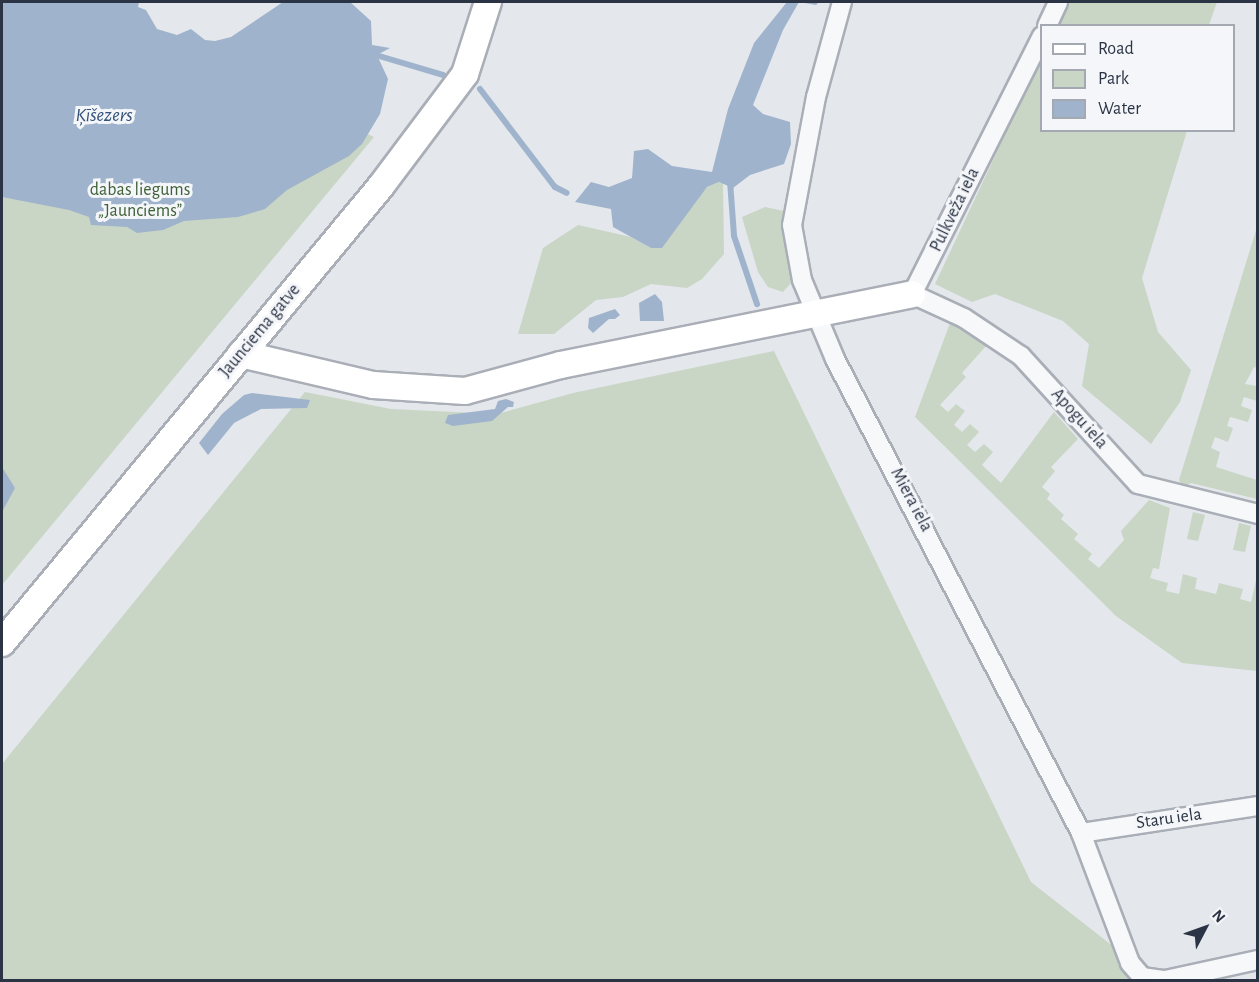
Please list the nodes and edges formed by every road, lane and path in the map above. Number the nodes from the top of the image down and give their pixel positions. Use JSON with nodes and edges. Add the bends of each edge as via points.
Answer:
{"nodes":[{"id":1,"x":488,"y":2,"type":"edge"},
{"id":2,"x":842,"y":2,"type":"edge"},
{"id":3,"x":1058,"y":2,"type":"edge"},
{"id":4,"x":1048,"y":24,"type":"edge"},
{"id":5,"x":1040,"y":38,"type":"edge"},
{"id":6,"x":912,"y":294,"type":"junction"},
{"id":7,"x":814,"y":314,"type":"junction"},
{"id":8,"x":242,"y":354,"type":"junction"},
{"id":9,"x":1257,"y":514,"type":"edge"},
{"id":10,"x":2,"y":643,"type":"edge"},
{"id":11,"x":1257,"y":806,"type":"edge"},
{"id":12,"x":1081,"y":833,"type":"junction"},
{"id":13,"x":1257,"y":960,"type":"edge"},
{"id":14,"x":1165,"y":981,"type":"edge"}],
"edges":[{"from":1,"to":8,"type":"main road","name":"Jaunciema gatve","via":[[465,74],[381,186]]},
{"from":2,"to":7,"type":"street","name":"Miera iela","via":[[816,97],[792,225],[802,280]]},
{"from":3,"to":4,"type":"street"},
{"from":5,"to":6,"type":"street","name":"Pulkveža iela"},
{"from":6,"to":7,"type":"main road"},
{"from":6,"to":9,"type":"street","name":"Apogu iela","via":[[964,318],[1021,356],[1138,484]]},
{"from":7,"to":8,"type":"main road","via":[[561,365],[465,391],[373,385]]},
{"from":7,"to":12,"type":"street","name":"Miera iela"},
{"from":8,"to":10,"type":"main road","name":"Jaunciema gatve"},
{"from":11,"to":12,"type":"street","name":"Staru iela"},
{"from":12,"to":14,"type":"street","name":"Miera iela","via":[[1130,963],[1142,977]]},
{"from":13,"to":14,"type":"street"}]}
